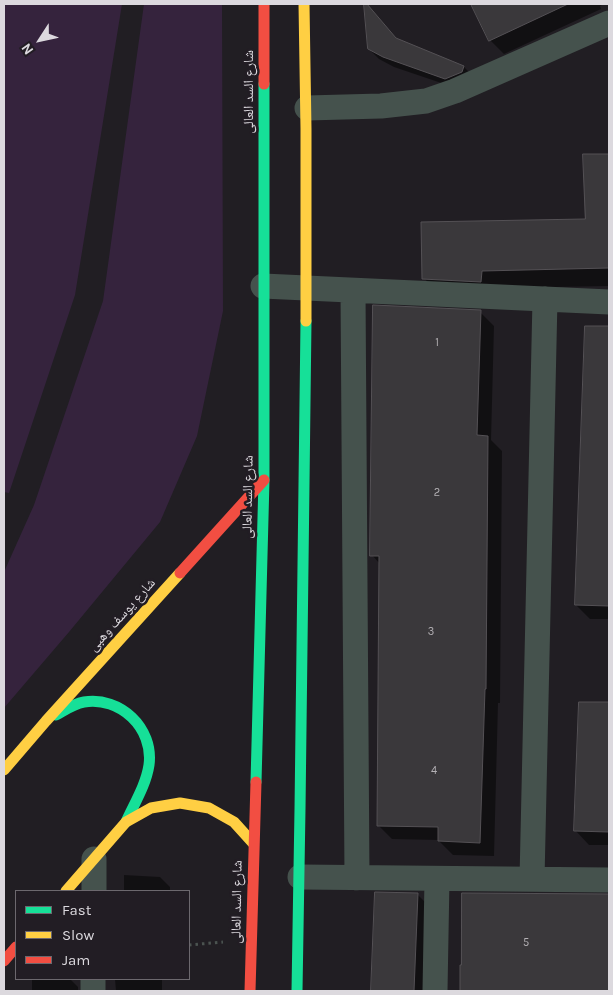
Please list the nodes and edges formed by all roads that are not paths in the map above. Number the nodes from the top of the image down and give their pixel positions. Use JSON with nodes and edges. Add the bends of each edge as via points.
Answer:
{"nodes":[{"id":1,"x":264,"y":4,"type":"edge"},
{"id":2,"x":304,"y":4,"type":"edge"},
{"id":3,"x":609,"y":23,"type":"edge"},
{"id":4,"x":306,"y":108,"type":"junction"},
{"id":5,"x":262,"y":286,"type":"junction"},
{"id":6,"x":306,"y":288,"type":"junction"},
{"id":7,"x":353,"y":291,"type":"junction"},
{"id":8,"x":545,"y":299,"type":"junction"},
{"id":9,"x":609,"y":302,"type":"edge"},
{"id":10,"x":264,"y":480,"type":"junction"},
{"id":11,"x":46,"y":721,"type":"junction"},
{"id":12,"x":4,"y":770,"type":"edge"},
{"id":13,"x":126,"y":822,"type":"junction"},
{"id":14,"x":253,"y":843,"type":"junction"},
{"id":15,"x":94,"y":859,"type":"junction"},
{"id":16,"x":300,"y":877,"type":"junction"},
{"id":17,"x":357,"y":878,"type":"junction"},
{"id":18,"x":438,"y":879,"type":"junction"},
{"id":19,"x":532,"y":879,"type":"junction"},
{"id":20,"x":609,"y":880,"type":"edge"},
{"id":21,"x":67,"y":890,"type":"edge"},
{"id":22,"x":94,"y":890,"type":"edge"},
{"id":23,"x":15,"y":948,"type":"edge"},
{"id":24,"x":4,"y":961,"type":"edge"},
{"id":25,"x":250,"y":991,"type":"edge"},
{"id":26,"x":297,"y":991,"type":"edge"},
{"id":27,"x":435,"y":991,"type":"edge"}],
"edges":[{"from":1,"to":5,"type":"main road","name":"شارع السد العالى","via":[[267,190]]},
{"from":2,"to":4,"type":"main road"},
{"from":3,"to":4,"type":"street","via":[[455,92],[426,101]]},
{"from":4,"to":6,"type":"main road","via":[[302,190]]},
{"from":5,"to":6,"type":"street"},
{"from":5,"to":10,"type":"main road","name":"شارع السد العالى"},
{"from":6,"to":7,"type":"street"},
{"from":6,"to":16,"type":"main road"},
{"from":7,"to":8,"type":"street"},
{"from":7,"to":17,"type":"street"},
{"from":8,"to":9,"type":"street"},
{"from":8,"to":19,"type":"street"},
{"from":10,"to":11,"type":"main road","name":"شارع يوسف وهبى"},
{"from":10,"to":14,"type":"main road","name":"شارع السد العالى"},
{"from":11,"to":12,"type":"main road","name":"شارع يوسف وهبى"},
{"from":11,"to":13,"type":"main road","via":[[77,703],[93,701],[123,709],[135,720],[149,748],[149,764]]},
{"from":13,"to":14,"type":"main road","via":[[152,808],[180,803],[209,808],[234,822]]},
{"from":13,"to":15,"type":"main road"},
{"from":14,"to":25,"type":"main road","name":"شارع السد العالى"},
{"from":15,"to":21,"type":"main road"},
{"from":15,"to":22,"type":"street"},
{"from":16,"to":17,"type":"street"},
{"from":16,"to":26,"type":"main road"},
{"from":17,"to":18,"type":"street"},
{"from":18,"to":19,"type":"street"},
{"from":18,"to":27,"type":"street"},
{"from":19,"to":20,"type":"street"},
{"from":23,"to":24,"type":"main road"}]}
